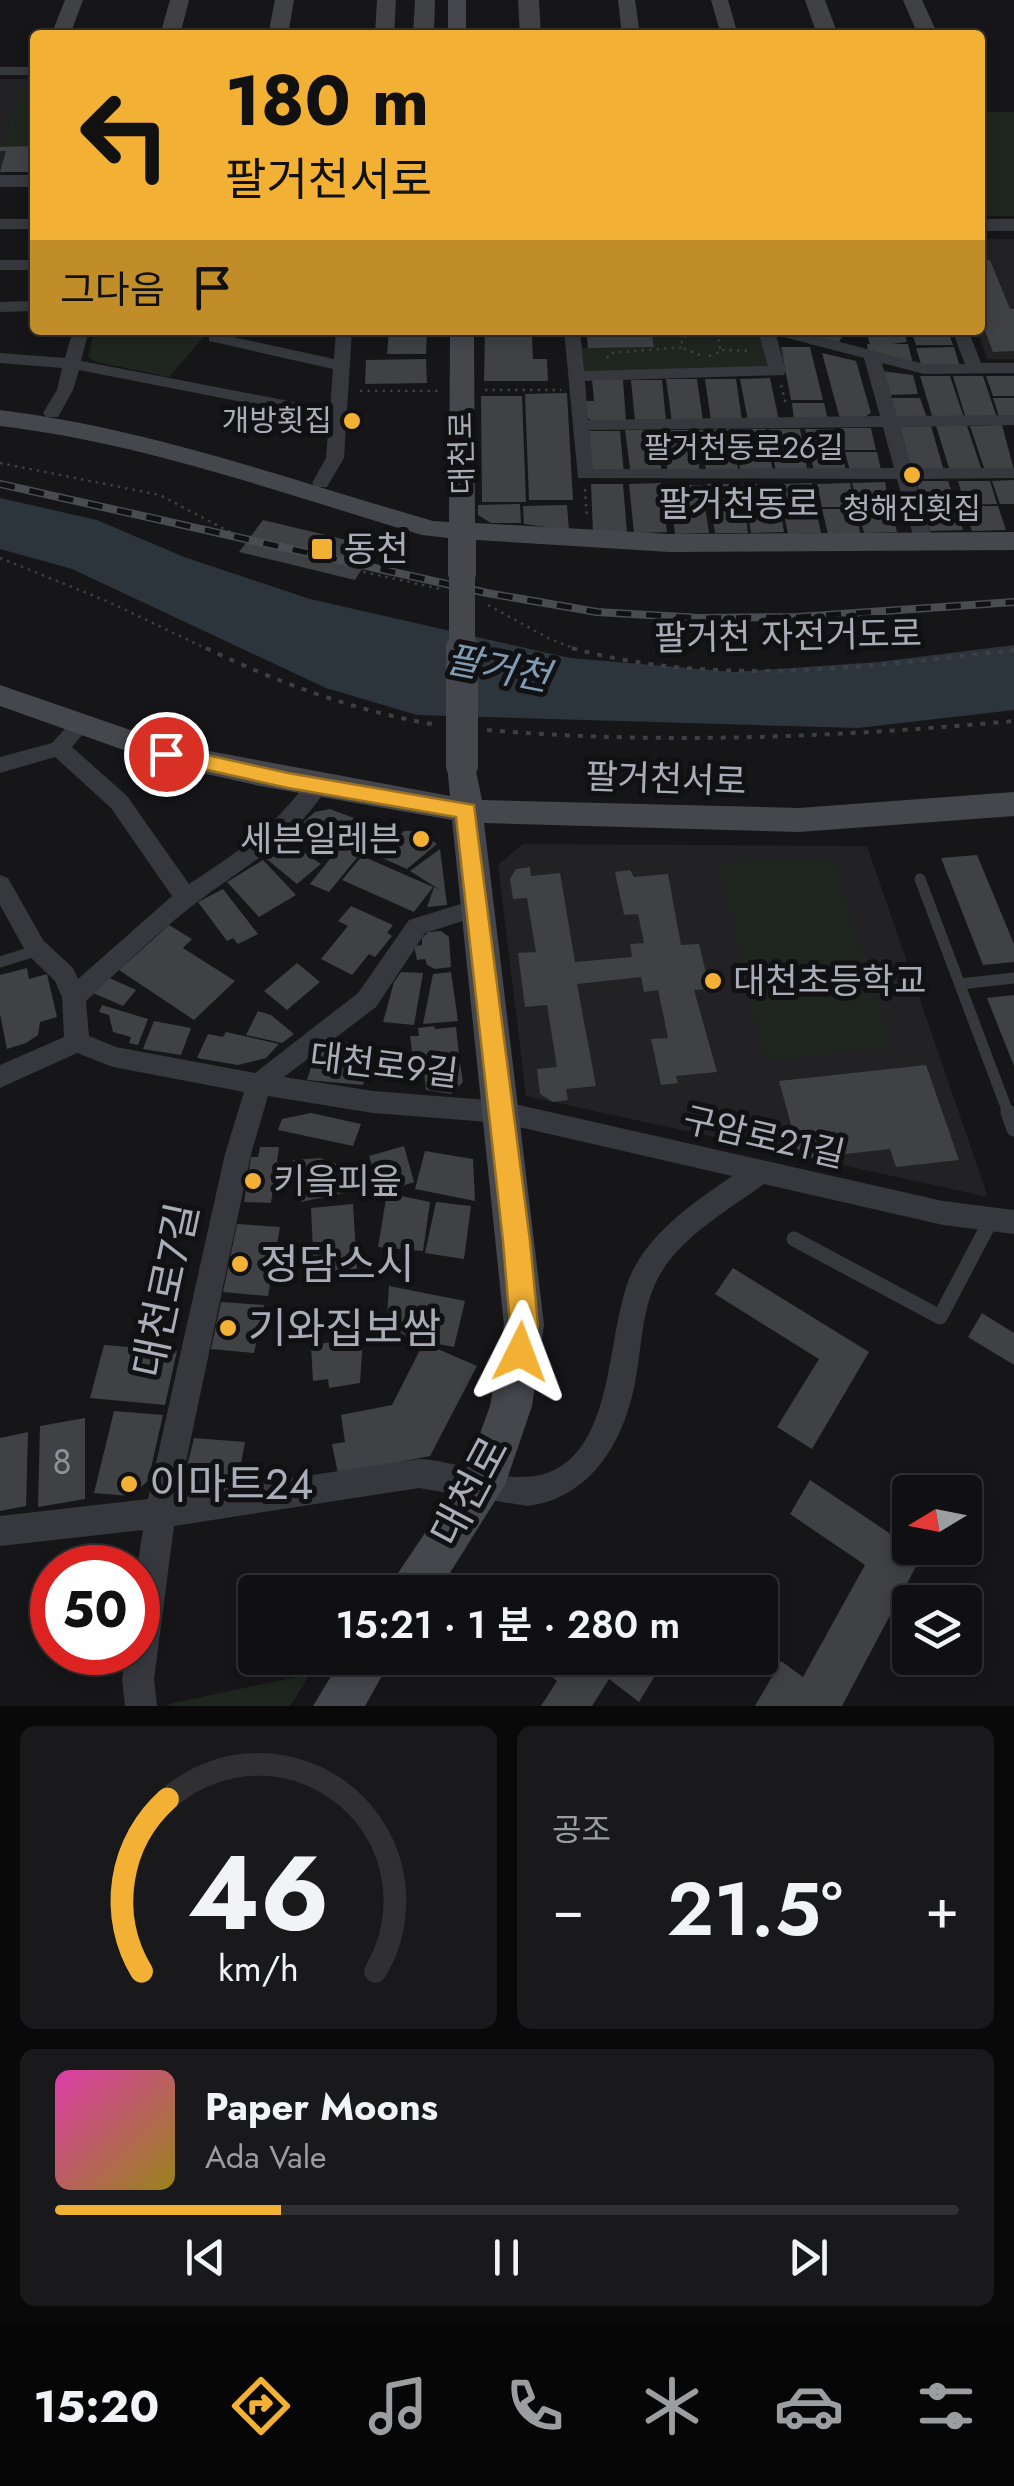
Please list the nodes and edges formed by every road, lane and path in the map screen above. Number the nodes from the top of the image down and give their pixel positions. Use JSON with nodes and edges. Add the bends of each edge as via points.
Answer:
{"nodes":[{"id":1,"x":456,"y":0,"type":"edge"},
{"id":2,"x":457,"y":30,"type":"edge"},
{"id":3,"x":30,"y":71,"type":"edge"},
{"id":4,"x":0,"y":72,"type":"edge"},
{"id":5,"x":30,"y":181,"type":"edge"},
{"id":6,"x":0,"y":182,"type":"edge"},
{"id":7,"x":0,"y":224,"type":"edge"},
{"id":8,"x":30,"y":224,"type":"edge"},
{"id":9,"x":985,"y":225,"type":"edge"},
{"id":10,"x":1014,"y":225,"type":"edge"},
{"id":11,"x":0,"y":265,"type":"edge"},
{"id":12,"x":30,"y":265,"type":"edge"},
{"id":13,"x":30,"y":306,"type":"edge"},
{"id":14,"x":0,"y":307,"type":"edge"},
{"id":15,"x":80,"y":335,"type":"edge"},
{"id":16,"x":215,"y":335,"type":"edge"},
{"id":17,"x":344,"y":335,"type":"edge"},
{"id":18,"x":462,"y":335,"type":"edge"},
{"id":19,"x":572,"y":335,"type":"edge"},
{"id":20,"x":685,"y":335,"type":"edge"},
{"id":21,"x":715,"y":335,"type":"edge"},
{"id":22,"x":768,"y":335,"type":"edge"},
{"id":23,"x":794,"y":335,"type":"edge"},
{"id":24,"x":860,"y":335,"type":"edge"},
{"id":25,"x":962,"y":335,"type":"edge"},
{"id":26,"x":685,"y":348,"type":"junction"},
{"id":27,"x":720,"y":350,"type":"junction"},
{"id":28,"x":772,"y":350,"type":"junction"},
{"id":29,"x":868,"y":354,"type":"junction"},
{"id":30,"x":0,"y":358,"type":"edge"},
{"id":31,"x":72,"y":364,"type":"junction"},
{"id":32,"x":342,"y":366,"type":"junction"},
{"id":33,"x":975,"y":368,"type":"junction"},
{"id":34,"x":1014,"y":368,"type":"edge"},
{"id":35,"x":778,"y":371,"type":"junction"},
{"id":36,"x":574,"y":375,"type":"junction"},
{"id":37,"x":340,"y":391,"type":"junction"},
{"id":38,"x":462,"y":391,"type":"junction"},
{"id":39,"x":0,"y":403,"type":"edge"},
{"id":40,"x":52,"y":413,"type":"junction"},
{"id":41,"x":338,"y":416,"type":"junction"},
{"id":42,"x":0,"y":418,"type":"edge"},
{"id":43,"x":1014,"y":420,"type":"edge"},
{"id":44,"x":890,"y":422,"type":"junction"},
{"id":45,"x":791,"y":423,"type":"junction"},
{"id":46,"x":580,"y":425,"type":"junction"},
{"id":47,"x":0,"y":463,"type":"edge"},
{"id":48,"x":1014,"y":473,"type":"edge"},
{"id":49,"x":584,"y":474,"type":"junction"},
{"id":50,"x":904,"y":474,"type":"junction"},
{"id":51,"x":321,"y":482,"type":"junction"},
{"id":52,"x":463,"y":528,"type":"junction"},
{"id":53,"x":588,"y":538,"type":"junction"},
{"id":54,"x":1014,"y":541,"type":"edge"},
{"id":55,"x":924,"y":542,"type":"junction"},
{"id":56,"x":0,"y":558,"type":"edge"},
{"id":57,"x":455,"y":583,"type":"junction"},
{"id":58,"x":480,"y":601,"type":"dead end"},
{"id":59,"x":1014,"y":650,"type":"edge"},
{"id":60,"x":0,"y":695,"type":"edge"},
{"id":61,"x":1014,"y":721,"type":"edge"},
{"id":62,"x":82,"y":724,"type":"junction"},
{"id":63,"x":453,"y":726,"type":"dead end"},
{"id":64,"x":467,"y":746,"type":"junction"},
{"id":65,"x":58,"y":748,"type":"junction"},
{"id":66,"x":0,"y":765,"type":"edge"},
{"id":67,"x":317,"y":786,"type":"junction"},
{"id":68,"x":1014,"y":804,"type":"edge"},
{"id":69,"x":466,"y":811,"type":"junction"},
{"id":70,"x":920,"y":879,"type":"dead end"},
{"id":71,"x":0,"y":884,"type":"edge"},
{"id":72,"x":186,"y":898,"type":"junction"},
{"id":73,"x":477,"y":908,"type":"junction"},
{"id":74,"x":38,"y":950,"type":"junction"},
{"id":75,"x":0,"y":962,"type":"edge"},
{"id":76,"x":1014,"y":978,"type":"edge"},
{"id":77,"x":960,"y":984,"type":"junction"},
{"id":78,"x":74,"y":997,"type":"junction"},
{"id":79,"x":77,"y":1042,"type":"junction"},
{"id":80,"x":0,"y":1077,"type":"edge"},
{"id":81,"x":259,"y":1084,"type":"junction"},
{"id":82,"x":500,"y":1112,"type":"junction"},
{"id":83,"x":1014,"y":1129,"type":"edge"},
{"id":84,"x":759,"y":1172,"type":"junction"},
{"id":85,"x":1002,"y":1221,"type":"edge"},
{"id":86,"x":794,"y":1239,"type":"dead end"},
{"id":87,"x":483,"y":1485,"type":"junction"},
{"id":88,"x":160,"y":1515,"type":"junction"},
{"id":89,"x":0,"y":1530,"type":"edge"},
{"id":90,"x":423,"y":1575,"type":"edge"},
{"id":91,"x":358,"y":1675,"type":"edge"},
{"id":92,"x":141,"y":1706,"type":"edge"},
{"id":93,"x":337,"y":1706,"type":"edge"}],
"edges":[{"from":1,"to":2,"type":"main road"},
{"from":3,"to":4,"type":"lane"},
{"from":5,"to":6,"type":"street"},
{"from":7,"to":8,"type":"street"},
{"from":9,"to":10,"type":"street"},
{"from":11,"to":12,"type":"street"},
{"from":13,"to":14,"type":"street"},
{"from":15,"to":31,"type":"street"},
{"from":16,"to":32,"type":"street"},
{"from":17,"to":32,"type":"street"},
{"from":18,"to":38,"type":"main road","name":"대천로"},
{"from":19,"to":36,"type":"street"},
{"from":20,"to":26,"type":"path"},
{"from":21,"to":27,"type":"path"},
{"from":22,"to":28,"type":"street"},
{"from":23,"to":29,"type":"street"},
{"from":24,"to":29,"type":"street","name":"팔거천동로26길"},
{"from":25,"to":33,"type":"street"},
{"from":26,"to":27,"type":"path","via":[[709,356]]},
{"from":26,"to":36,"type":"path"},
{"from":27,"to":28,"type":"path"},
{"from":28,"to":35,"type":"street"},
{"from":29,"to":33,"type":"street","via":[[924,369]]},
{"from":29,"to":44,"type":"street","name":"팔거천동로26길"},
{"from":30,"to":31,"type":"street"},
{"from":31,"to":40,"type":"street"},
{"from":31,"to":41,"type":"street"},
{"from":32,"to":37,"type":"street"},
{"from":33,"to":34,"type":"street"},
{"from":35,"to":36,"type":"street"},
{"from":35,"to":45,"type":"path"},
{"from":36,"to":38,"type":"path"},
{"from":36,"to":46,"type":"street"},
{"from":37,"to":38,"type":"path"},
{"from":37,"to":41,"type":"street"},
{"from":38,"to":52,"type":"main road","name":"대천로"},
{"from":39,"to":40,"type":"main road","name":"팔거천동로"},
{"from":40,"to":51,"type":"main road","name":"팔거천동로","via":[[170,436]]},
{"from":41,"to":51,"type":"street","via":[[336,458]]},
{"from":42,"to":52,"type":"main road","name":"팔거천동로","via":[[149,447],[432,529]]},
{"from":43,"to":44,"type":"street","name":"팔거천동로26길"},
{"from":44,"to":45,"type":"street","name":"팔거천동로26길"},
{"from":44,"to":50,"type":"street","name":"팔거천동로26길"},
{"from":45,"to":46,"type":"street","name":"팔거천동로26길"},
{"from":46,"to":49,"type":"street"},
{"from":47,"to":57,"type":"path","via":[[160,495],[264,551]]},
{"from":48,"to":50,"type":"street","name":"팔거천동로26길"},
{"from":49,"to":50,"type":"street","name":"팔거천동로26길"},
{"from":49,"to":53,"type":"path"},
{"from":50,"to":55,"type":"street","name":"팔거천동로26길"},
{"from":51,"to":52,"type":"main road","name":"팔거천동로"},
{"from":52,"to":53,"type":"main road","name":"팔거천동로"},
{"from":52,"to":57,"type":"main road","name":"대천로"},
{"from":53,"to":55,"type":"main road","name":"팔거천동로","via":[[670,544]]},
{"from":54,"to":55,"type":"main road","name":"팔거천동로"},
{"from":56,"to":63,"type":"path","via":[[59,576],[307,692],[396,720]]},
{"from":57,"to":64,"type":"main road","name":"대천로","bridge":true},
{"from":58,"to":59,"type":"path","name":"팔거천 자전거도로","via":[[566,646],[628,663],[784,669]]},
{"from":60,"to":62,"type":"main road","name":"팔거천서로"},
{"from":61,"to":64,"type":"path","via":[[709,739],[529,734]]},
{"from":62,"to":65,"type":"street"},
{"from":62,"to":67,"type":"main road","name":"팔거천서로","via":[[166,754]]},
{"from":64,"to":69,"type":"main road","name":"대천로"},
{"from":65,"to":66,"type":"street"},
{"from":65,"to":72,"type":"street","via":[[120,802]]},
{"from":67,"to":69,"type":"main road","name":"팔거천서로"},
{"from":67,"to":72,"type":"street","via":[[262,848]]},
{"from":68,"to":69,"type":"main road","name":"팔거천서로","via":[[799,820]]},
{"from":69,"to":73,"type":"main road","name":"대천로"},
{"from":70,"to":77,"type":"lane"},
{"from":71,"to":74,"type":"street"},
{"from":72,"to":78,"type":"street"},
{"from":73,"to":81,"type":"street","name":"대천로9길","via":[[416,926],[367,1000]]},
{"from":73,"to":82,"type":"main road","name":"대천로"},
{"from":74,"to":75,"type":"lane"},
{"from":74,"to":78,"type":"street","via":[[66,975]]},
{"from":76,"to":77,"type":"lane"},
{"from":77,"to":83,"type":"lane"},
{"from":78,"to":79,"type":"street"},
{"from":79,"to":80,"type":"street"},
{"from":79,"to":81,"type":"street","name":"대천로9길","via":[[113,1057]]},
{"from":81,"to":82,"type":"street","name":"대천로9길"},
{"from":81,"to":88,"type":"street","name":"대천로7길"},
{"from":82,"to":84,"type":"street","name":"구암로21길"},
{"from":82,"to":87,"type":"main road","name":"대천로","via":[[524,1325],[512,1406]]},
{"from":84,"to":85,"type":"street","name":"구암로21길"},
{"from":84,"to":87,"type":"street","via":[[654,1260],[636,1301],[613,1414],[577,1470],[548,1490],[512,1493]]},
{"from":85,"to":86,"type":"lane","via":[[940,1318]]},
{"from":87,"to":88,"type":"street","via":[[435,1474],[408,1476]]},
{"from":87,"to":90,"type":"main road","name":"대천로"},
{"from":88,"to":89,"type":"street"},
{"from":88,"to":92,"type":"street","name":"대천로7길","via":[[138,1679]]},
{"from":91,"to":93,"type":"main road"}]}
